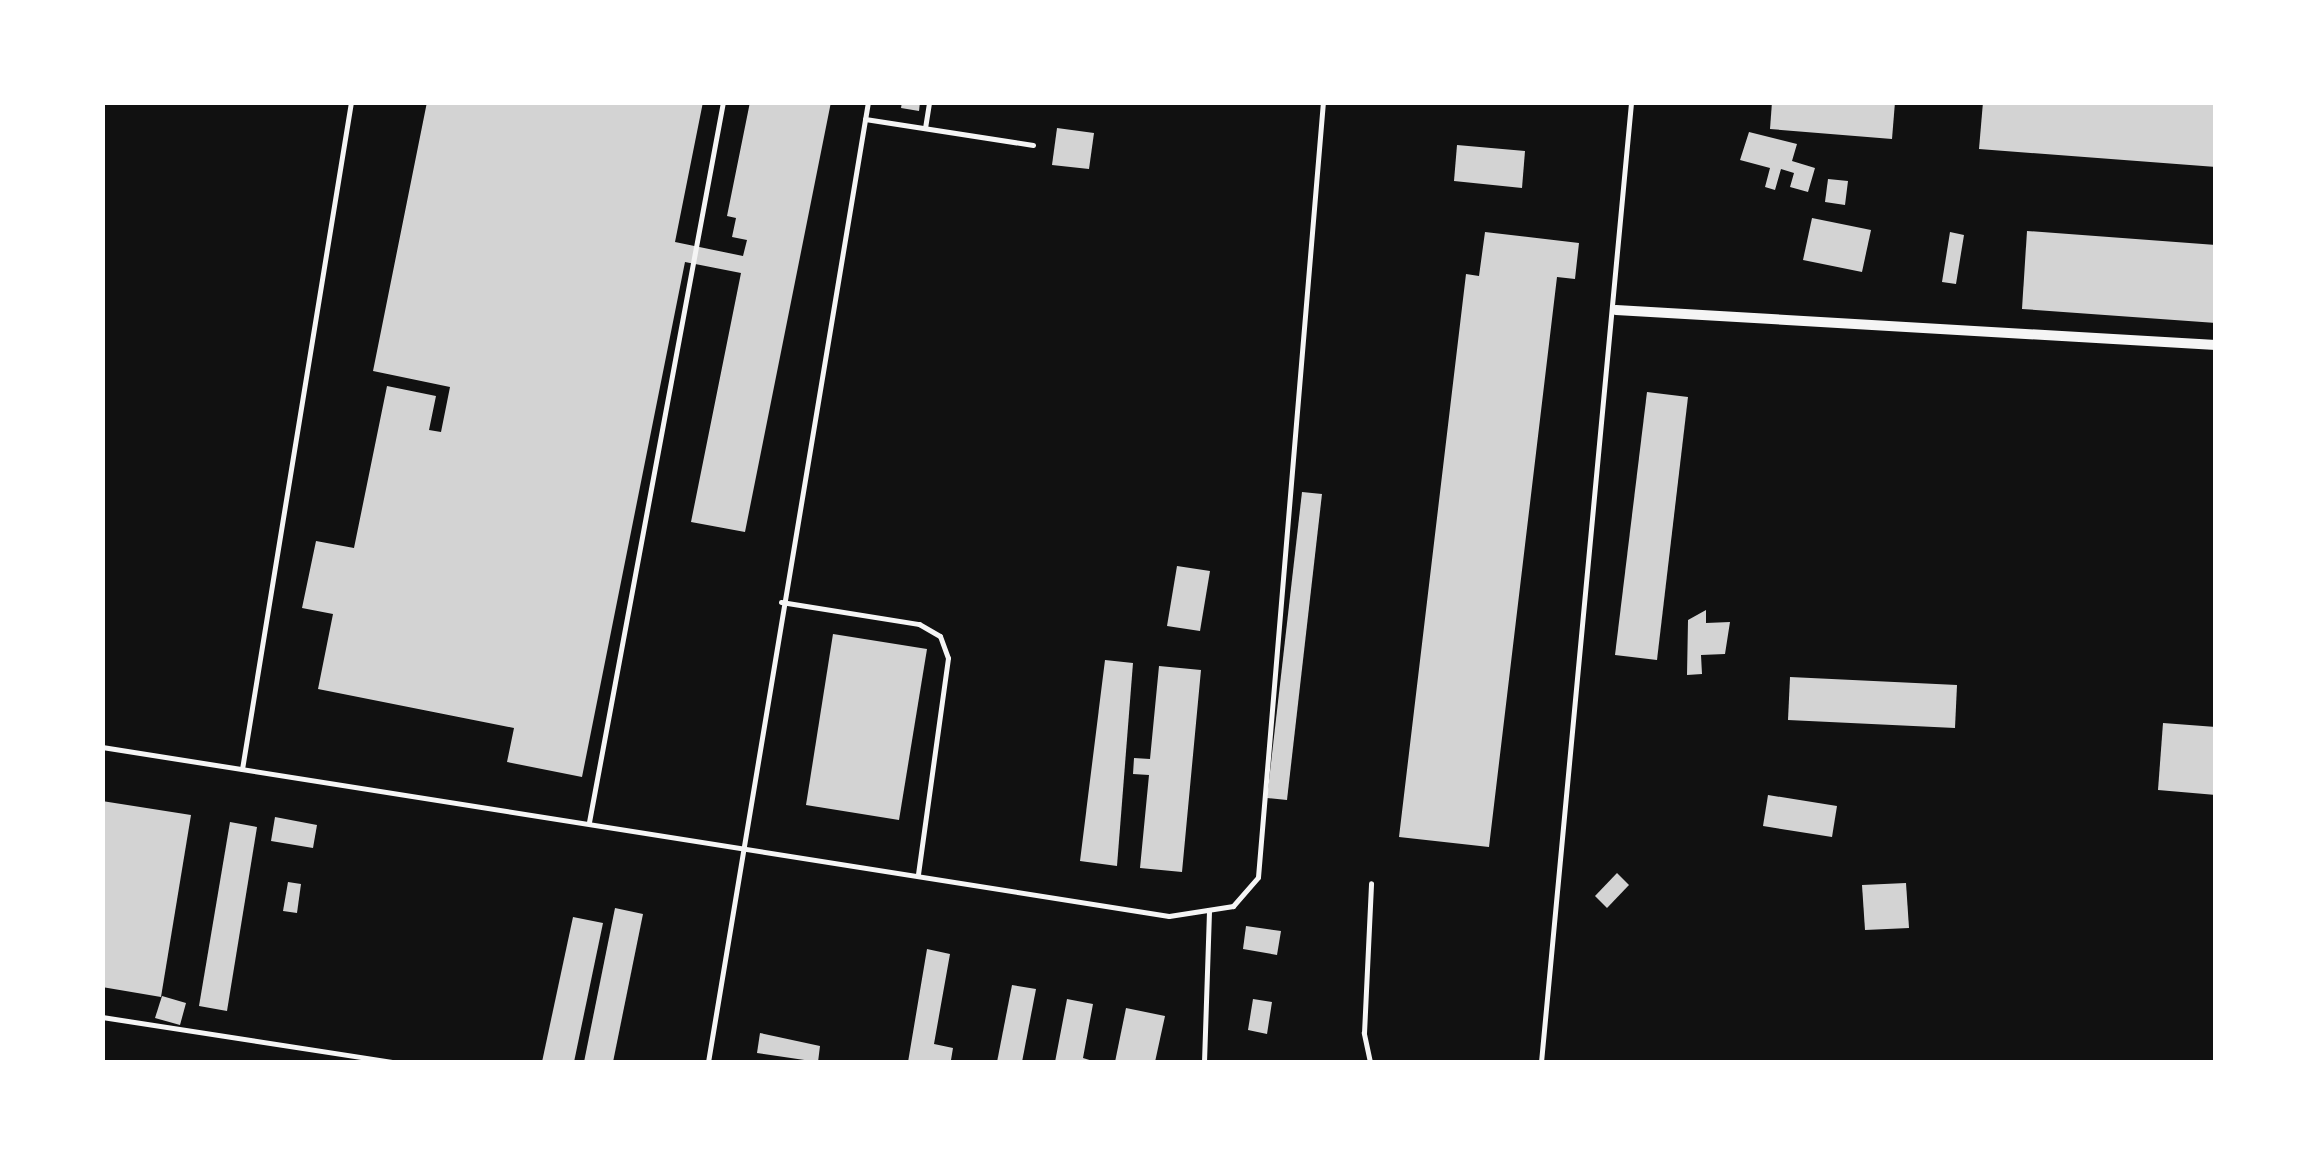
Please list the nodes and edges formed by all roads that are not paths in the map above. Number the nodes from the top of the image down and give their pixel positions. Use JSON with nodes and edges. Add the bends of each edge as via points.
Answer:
{"nodes":[{"id":1,"x":350,"y":102,"type":"edge"},
{"id":2,"x":723,"y":102,"type":"edge"},
{"id":3,"x":868,"y":102,"type":"edge"},
{"id":4,"x":929,"y":102,"type":"edge"},
{"id":5,"x":1323,"y":102,"type":"edge"},
{"id":6,"x":1632,"y":102,"type":"edge"},
{"id":7,"x":865,"y":118,"type":"junction"},
{"id":8,"x":925,"y":128,"type":"junction"},
{"id":9,"x":1033,"y":145,"type":"dead end"},
{"id":10,"x":1616,"y":310,"type":"junction"},
{"id":11,"x":2216,"y":346,"type":"edge"},
{"id":12,"x":781,"y":602,"type":"junction"},
{"id":13,"x":102,"y":747,"type":"edge"},
{"id":14,"x":242,"y":769,"type":"junction"},
{"id":15,"x":589,"y":822,"type":"junction"},
{"id":16,"x":739,"y":846,"type":"junction"},
{"id":17,"x":918,"y":875,"type":"junction"},
{"id":18,"x":1370,"y":882,"type":"dead end"},
{"id":19,"x":1209,"y":910,"type":"junction"},
{"id":20,"x":102,"y":1017,"type":"edge"},
{"id":21,"x":394,"y":1062,"type":"edge"},
{"id":22,"x":708,"y":1062,"type":"edge"},
{"id":23,"x":1204,"y":1062,"type":"edge"},
{"id":24,"x":1370,"y":1062,"type":"edge"},
{"id":25,"x":1541,"y":1062,"type":"edge"}],
"edges":[{"from":1,"to":14,"type":"lane"},
{"from":2,"to":15,"type":"lane"},
{"from":3,"to":7,"type":"lane"},
{"from":4,"to":8,"type":"lane"},
{"from":5,"to":19,"type":"lane","via":[[1258,876],[1233,906]]},
{"from":6,"to":10,"type":"lane"},
{"from":7,"to":8,"type":"lane"},
{"from":7,"to":12,"type":"lane"},
{"from":8,"to":9,"type":"lane"},
{"from":10,"to":11,"type":"street"},
{"from":10,"to":25,"type":"lane"},
{"from":12,"to":16,"type":"lane"},
{"from":12,"to":17,"type":"lane","via":[[919,624],[940,636],[948,658]]},
{"from":13,"to":14,"type":"lane"},
{"from":14,"to":15,"type":"lane"},
{"from":15,"to":16,"type":"lane"},
{"from":16,"to":17,"type":"lane"},
{"from":16,"to":22,"type":"lane"},
{"from":17,"to":19,"type":"lane","via":[[1169,916]]},
{"from":18,"to":24,"type":"lane","via":[[1364,1034]]},
{"from":19,"to":23,"type":"lane"},
{"from":20,"to":21,"type":"lane"}]}
